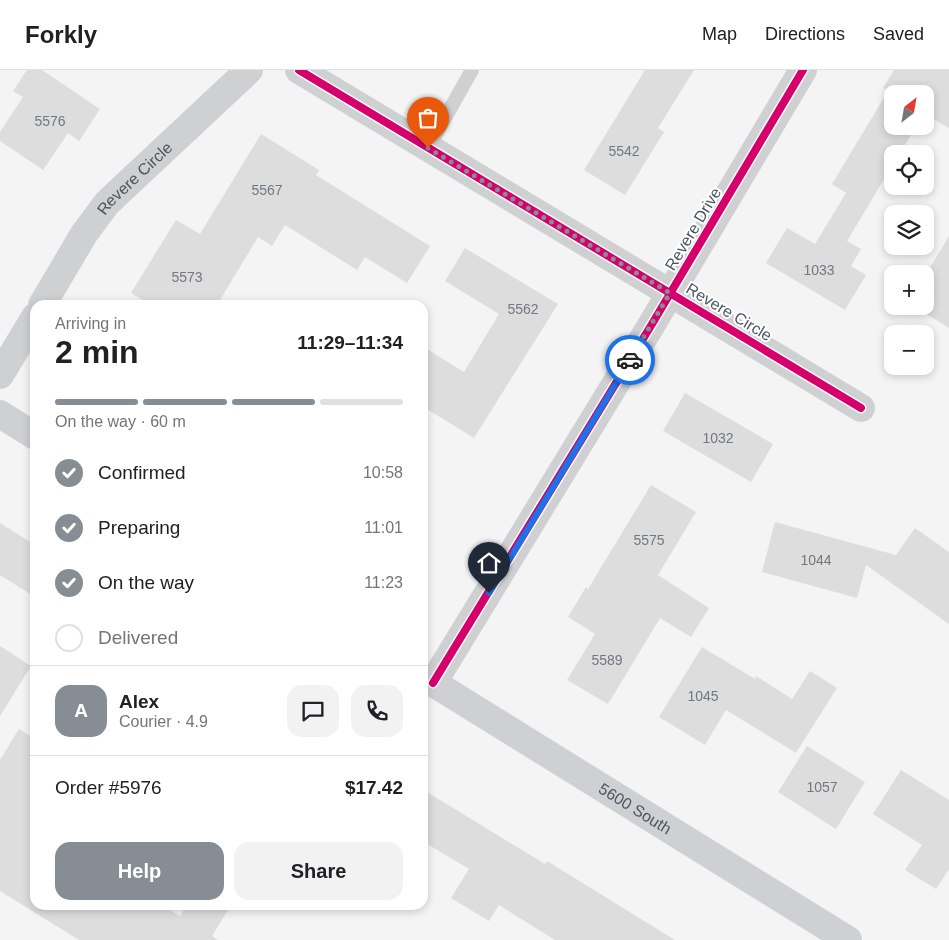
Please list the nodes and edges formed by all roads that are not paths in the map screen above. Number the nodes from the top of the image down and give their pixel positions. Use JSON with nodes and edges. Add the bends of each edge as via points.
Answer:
{"nodes":[{"id":1,"x":249,"y":70,"type":"edge"},
{"id":2,"x":299,"y":70,"type":"edge"},
{"id":3,"x":472,"y":70,"type":"edge"},
{"id":4,"x":803,"y":70,"type":"edge"},
{"id":5,"x":428,"y":148,"type":"junction"},
{"id":6,"x":670,"y":293,"type":"junction"},
{"id":7,"x":45,"y":300,"type":"edge"},
{"id":8,"x":30,"y":325,"type":"edge"},
{"id":9,"x":0,"y":375,"type":"edge"},
{"id":10,"x":861,"y":408,"type":"dead end"},
{"id":11,"x":0,"y":414,"type":"edge"},
{"id":12,"x":30,"y":433,"type":"edge"},
{"id":13,"x":428,"y":679,"type":"edge"},
{"id":14,"x":848,"y":940,"type":"edge"}],
"edges":[{"from":1,"to":7,"type":"street","name":"Revere Circle","via":[[107,203],[84,234]]},
{"from":2,"to":5,"type":"street","name":"Revere Circle"},
{"from":3,"to":5,"type":"lane"},
{"from":4,"to":6,"type":"street","name":"Revere Drive"},
{"from":5,"to":6,"type":"street","name":"Revere Circle"},
{"from":6,"to":10,"type":"street","name":"Revere Circle"},
{"from":6,"to":13,"type":"street","name":"Revere Drive"},
{"from":8,"to":9,"type":"street"},
{"from":11,"to":12,"type":"main road"},
{"from":13,"to":14,"type":"main road","name":"5600 South"}]}
